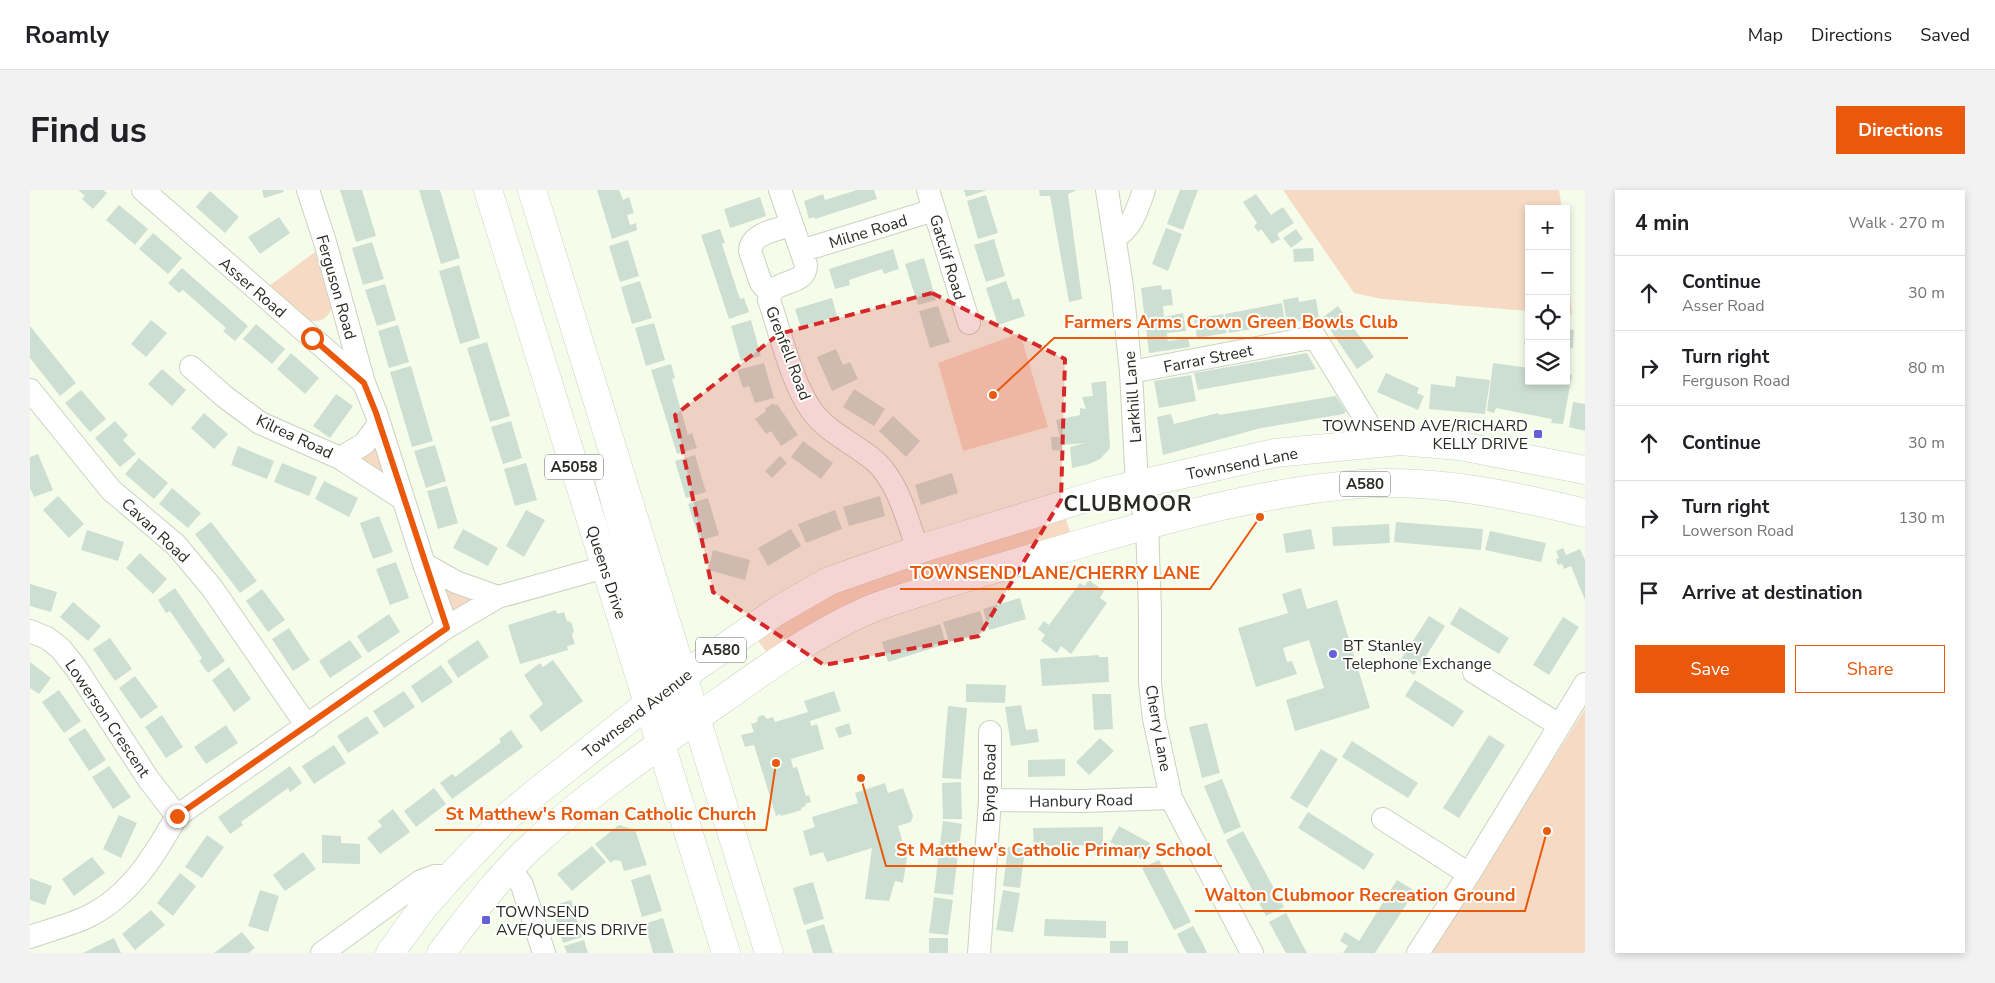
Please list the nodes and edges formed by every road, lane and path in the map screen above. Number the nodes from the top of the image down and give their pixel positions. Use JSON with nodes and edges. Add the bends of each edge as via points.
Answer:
{"nodes":[{"id":1,"x":143,"y":190,"type":"edge"},
{"id":2,"x":308,"y":190,"type":"edge"},
{"id":3,"x":488,"y":190,"type":"edge"},
{"id":4,"x":532,"y":190,"type":"edge"},
{"id":5,"x":780,"y":190,"type":"edge"},
{"id":6,"x":1106,"y":190,"type":"edge"},
{"id":7,"x":1144,"y":190,"type":"edge"},
{"id":8,"x":931,"y":200,"type":"edge"},
{"id":9,"x":792,"y":225,"type":"junction"},
{"id":10,"x":1115,"y":237,"type":"junction"},
{"id":11,"x":801,"y":251,"type":"junction"},
{"id":12,"x":770,"y":293,"type":"junction"},
{"id":13,"x":346,"y":317,"type":"junction"},
{"id":14,"x":969,"y":323,"type":"dead end"},
{"id":15,"x":312,"y":338,"type":"junction"},
{"id":16,"x":191,"y":368,"type":"dead end"},
{"id":17,"x":1131,"y":372,"type":"junction"},
{"id":18,"x":364,"y":383,"type":"junction"},
{"id":19,"x":30,"y":390,"type":"edge"},
{"id":20,"x":379,"y":424,"type":"junction"},
{"id":21,"x":1372,"y":443,"type":"junction"},
{"id":22,"x":340,"y":458,"type":"junction"},
{"id":23,"x":1585,"y":470,"type":"edge"},
{"id":24,"x":1137,"y":485,"type":"junction"},
{"id":25,"x":403,"y":499,"type":"junction"},
{"id":26,"x":1585,"y":513,"type":"edge"},
{"id":27,"x":1147,"y":525,"type":"junction"},
{"id":28,"x":918,"y":550,"type":"junction"},
{"id":29,"x":424,"y":564,"type":"junction"},
{"id":30,"x":604,"y":567,"type":"junction"},
{"id":31,"x":498,"y":597,"type":"junction"},
{"id":32,"x":447,"y":628,"type":"junction"},
{"id":33,"x":30,"y":631,"type":"edge"},
{"id":34,"x":1474,"y":672,"type":"dead end"},
{"id":35,"x":1585,"y":684,"type":"edge"},
{"id":36,"x":666,"y":689,"type":"junction"},
{"id":37,"x":698,"y":718,"type":"junction"},
{"id":38,"x":1559,"y":725,"type":"junction"},
{"id":39,"x":307,"y":726,"type":"junction"},
{"id":40,"x":990,"y":732,"type":"dead end"},
{"id":41,"x":661,"y":743,"type":"junction"},
{"id":42,"x":1171,"y":798,"type":"junction"},
{"id":43,"x":990,"y":800,"type":"junction"},
{"id":44,"x":177,"y":816,"type":"junction"},
{"id":45,"x":1383,"y":819,"type":"dead end"},
{"id":46,"x":510,"y":868,"type":"junction"},
{"id":47,"x":1469,"y":874,"type":"junction"},
{"id":48,"x":451,"y":876,"type":"junction"},
{"id":49,"x":30,"y":937,"type":"edge"},
{"id":50,"x":322,"y":953,"type":"edge"},
{"id":51,"x":390,"y":953,"type":"edge"},
{"id":52,"x":440,"y":953,"type":"edge"},
{"id":53,"x":544,"y":953,"type":"edge"},
{"id":54,"x":726,"y":953,"type":"edge"},
{"id":55,"x":769,"y":953,"type":"edge"},
{"id":56,"x":978,"y":953,"type":"edge"},
{"id":57,"x":1252,"y":953,"type":"edge"},
{"id":58,"x":1418,"y":953,"type":"edge"}],
"edges":[{"from":1,"to":15,"type":"street","name":"Asser Road"},
{"from":2,"to":13,"type":"street","name":"Ferguson Road"},
{"from":3,"to":30,"type":"main road","name":"Queens Drive","number":"A5058"},
{"from":4,"to":36,"type":"main road","name":"Queens Drive","number":"A5058","via":[[596,393]]},
{"from":5,"to":9,"type":"street","name":"Grenfell Road"},
{"from":6,"to":10,"type":"street","name":"Larkhill Lane"},
{"from":7,"to":10,"type":"street","via":[[1124,232]]},
{"from":8,"to":11,"type":"street","name":"Milne Road"},
{"from":8,"to":14,"type":"street","name":"Gatclif Road"},
{"from":9,"to":11,"type":"street","name":"Grenfell Road"},
{"from":9,"to":12,"type":"street","name":"Grenfell Road","via":[[756,237],[750,247],[762,284]]},
{"from":10,"to":17,"type":"street","name":"Larkhill Lane"},
{"from":11,"to":12,"type":"street","name":"Grenfell Road","via":[[806,265],[804,275],[776,286]]},
{"from":12,"to":28,"type":"street","name":"Grenfell Road","via":[[769,300],[804,397],[823,423],[859,448],[884,472],[897,495]]},
{"from":13,"to":15,"type":"street","via":[[334,331]]},
{"from":13,"to":18,"type":"street","name":"Ferguson Road"},
{"from":15,"to":18,"type":"street","name":"Asser Road"},
{"from":16,"to":22,"type":"street","name":"Kilrea Road","via":[[260,422]]},
{"from":17,"to":21,"type":"street","name":"Farrar Street","via":[[1315,337],[1369,425]]},
{"from":17,"to":24,"type":"street","name":"Larkhill Lane"},
{"from":18,"to":20,"type":"street","name":"Ferguson Road"},
{"from":19,"to":39,"type":"street","name":"Cavan Road","via":[[111,490],[176,545],[212,588]]},
{"from":20,"to":22,"type":"street","via":[[364,444]]},
{"from":20,"to":25,"type":"street","name":"Ferguson Road"},
{"from":21,"to":23,"type":"main road","name":"Townsend Lane","number":"A580","via":[[1400,441],[1460,446]]},
{"from":21,"to":24,"type":"main road","name":"Townsend Lane","number":"A580","via":[[1275,454]]},
{"from":22,"to":25,"type":"street","name":"Kilrea Road"},
{"from":24,"to":27,"type":"street","name":"Cherry Lane"},
{"from":24,"to":28,"type":"main road","name":"Townsend Avenue","number":"A580"},
{"from":25,"to":29,"type":"street","name":"Ferguson Road"},
{"from":26,"to":27,"type":"main road","number":"A580","via":[[1466,488],[1363,484],[1230,503]]},
{"from":27,"to":37,"type":"main road","number":"A580","via":[[963,577],[870,610],[832,627]]},
{"from":27,"to":42,"type":"street","name":"Cherry Lane","via":[[1150,683],[1154,719]]},
{"from":28,"to":36,"type":"main road","name":"Townsend Avenue","number":"A580","via":[[829,581],[777,611]]},
{"from":29,"to":31,"type":"street","via":[[456,582]]},
{"from":29,"to":32,"type":"street","name":"Ferguson Road"},
{"from":30,"to":31,"type":"street"},
{"from":30,"to":36,"type":"main road","name":"Queens Drive","number":"A5058"},
{"from":31,"to":32,"type":"street"},
{"from":32,"to":39,"type":"street"},
{"from":33,"to":44,"type":"street","name":"Lowerson Crescent","via":[[61,649]]},
{"from":34,"to":38,"type":"street"},
{"from":35,"to":38,"type":"street"},
{"from":36,"to":37,"type":"main road","name":"Queens Drive","number":"A5058"},
{"from":36,"to":41,"type":"main road","name":"Queens Drive","number":"A5058"},
{"from":36,"to":48,"type":"main road","name":"Townsend Avenue","number":"A580","via":[[514,811]]},
{"from":37,"to":41,"type":"main road","number":"A580"},
{"from":37,"to":55,"type":"main road","name":"Queens Drive","number":"A5058"},
{"from":38,"to":47,"type":"street"},
{"from":39,"to":44,"type":"street"},
{"from":40,"to":43,"type":"street","name":"Byng Road"},
{"from":41,"to":46,"type":"main road","number":"A580","via":[[590,796]]},
{"from":41,"to":54,"type":"main road","name":"Queens Drive","number":"A5058"},
{"from":42,"to":43,"type":"street","name":"Hanbury Road"},
{"from":42,"to":57,"type":"street","name":"Cherry Lane"},
{"from":43,"to":56,"type":"street","name":"Byng Road"},
{"from":44,"to":49,"type":"street","via":[[151,860],[132,884],[109,903],[88,916]]},
{"from":45,"to":47,"type":"street"},
{"from":46,"to":52,"type":"main road","number":"A580"},
{"from":46,"to":53,"type":"street","via":[[522,885]]},
{"from":47,"to":58,"type":"street"},
{"from":48,"to":50,"type":"street","via":[[435,876],[421,881]]},
{"from":48,"to":51,"type":"main road","name":"Townsend Avenue","number":"A580"}]}
